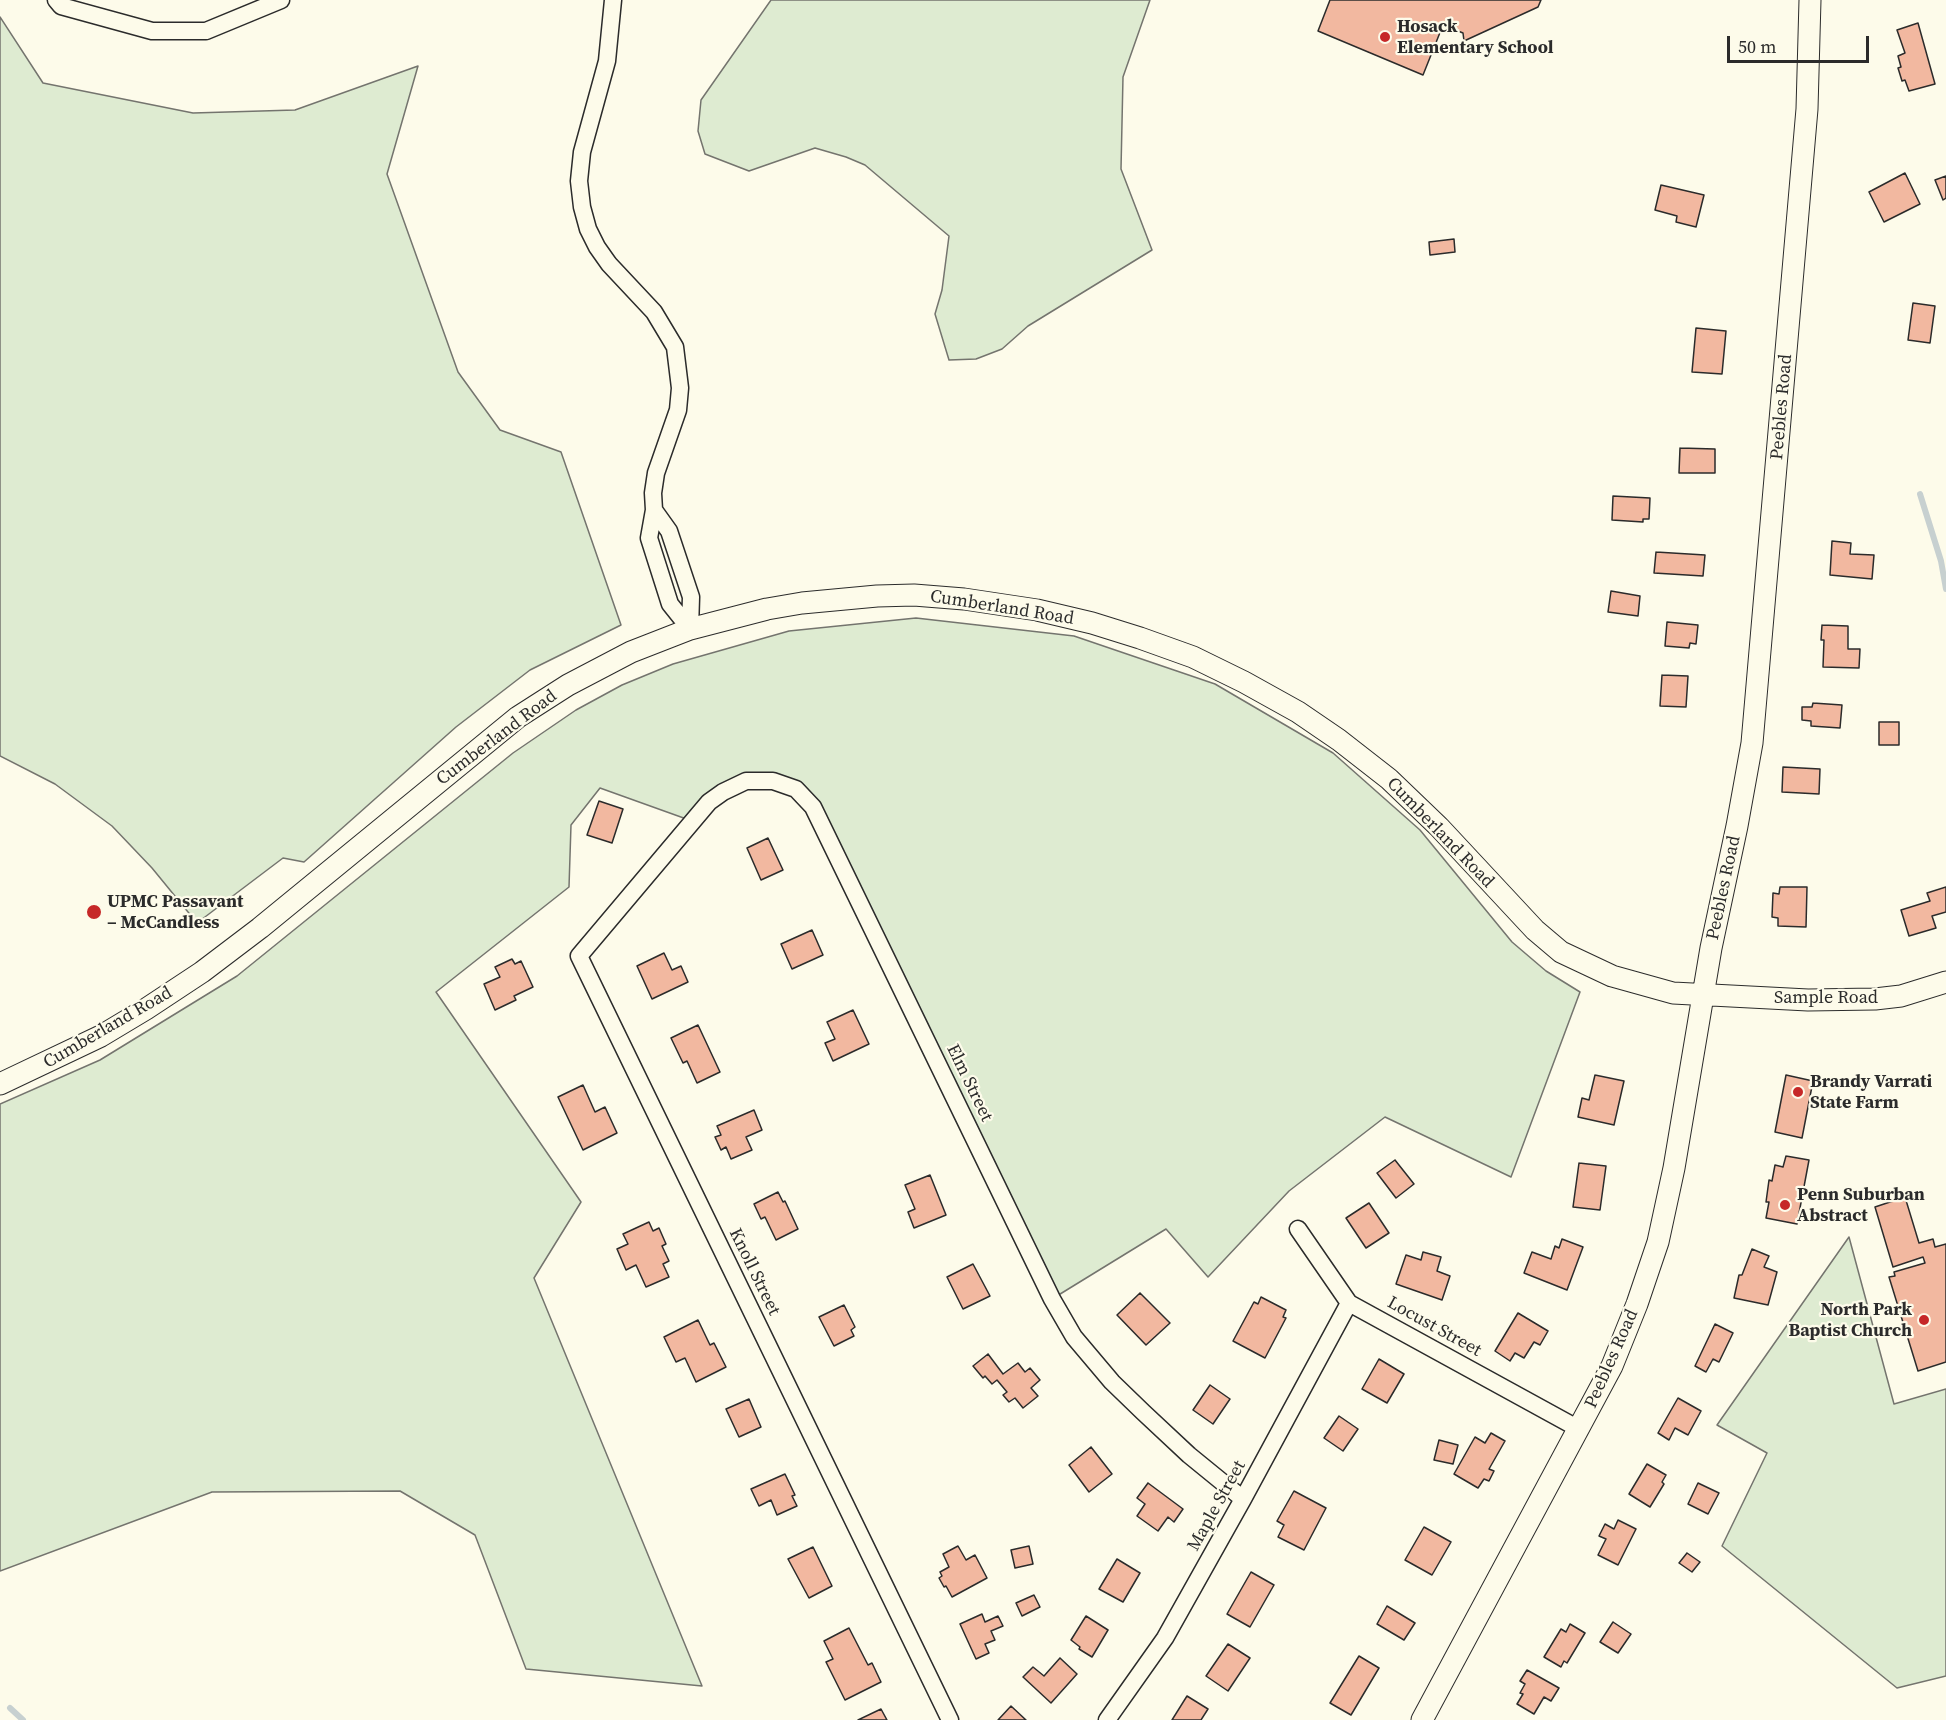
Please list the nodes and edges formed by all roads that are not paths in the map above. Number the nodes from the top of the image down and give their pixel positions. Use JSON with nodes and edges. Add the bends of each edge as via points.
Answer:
{"nodes":[{"id":1,"x":56,"y":0,"type":"edge"},
{"id":2,"x":281,"y":0,"type":"edge"},
{"id":3,"x":613,"y":0,"type":"edge"},
{"id":4,"x":1810,"y":0,"type":"edge"},
{"id":5,"x":690,"y":629,"type":"junction"},
{"id":6,"x":661,"y":859,"type":"joint"},
{"id":7,"x":1946,"y":982,"type":"edge"},
{"id":8,"x":1703,"y":996,"type":"junction"},
{"id":9,"x":0,"y":1084,"type":"edge"},
{"id":10,"x":1298,"y":1229,"type":"dead end"},
{"id":11,"x":1349,"y":1303,"type":"junction"},
{"id":12,"x":1579,"y":1429,"type":"junction"},
{"id":13,"x":1243,"y":1499,"type":"junction"},
{"id":14,"x":950,"y":1720,"type":"edge"},
{"id":15,"x":1107,"y":1720,"type":"edge"},
{"id":16,"x":1422,"y":1720,"type":"edge"}],
"edges":[{"from":1,"to":2,"type":"street","via":[[61,6],[152,31],[206,31]]},
{"from":3,"to":5,"type":"street","via":[[607,61],[582,152],[582,207],[597,247],[654,312],[675,347],[680,388],[678,410],[656,472],[653,494],[654,510],[669,531],[691,597]]},
{"from":4,"to":8,"type":"street","name":"Peebles Road","via":[[1807,109],[1752,743]]},
{"from":5,"to":8,"type":"street","name":"Cumberland Road","via":[[802,603],[914,595],[1037,610],[1151,642],[1244,682],[1340,740],[1389,779],[1561,952],[1637,984]]},
{"from":5,"to":9,"type":"street","name":"Cumberland Road","via":[[600,667],[528,711],[202,972],[100,1036]]},
{"from":6,"to":13,"type":"street","name":"Elm Street","via":[[709,802],[735,785],[773,781],[796,789],[804,797],[820,820],[1074,1337],[1127,1397]]},
{"from":6,"to":14,"type":"street","name":"Knoll Street","via":[[579,956]]},
{"from":7,"to":8,"type":"street","name":"Sample Road","via":[[1901,996],[1875,999]]},
{"from":8,"to":12,"type":"street","name":"Peebles Road","via":[[1658,1242],[1612,1366]]},
{"from":10,"to":11,"type":"street","name":"Locust Street"},
{"from":11,"to":12,"type":"street","name":"Locust Street"},
{"from":11,"to":13,"type":"street","name":"Maple Street"},
{"from":12,"to":16,"type":"street","name":"Peebles Road"},
{"from":13,"to":15,"type":"street","name":"Maple Street","via":[[1165,1638]]}]}
